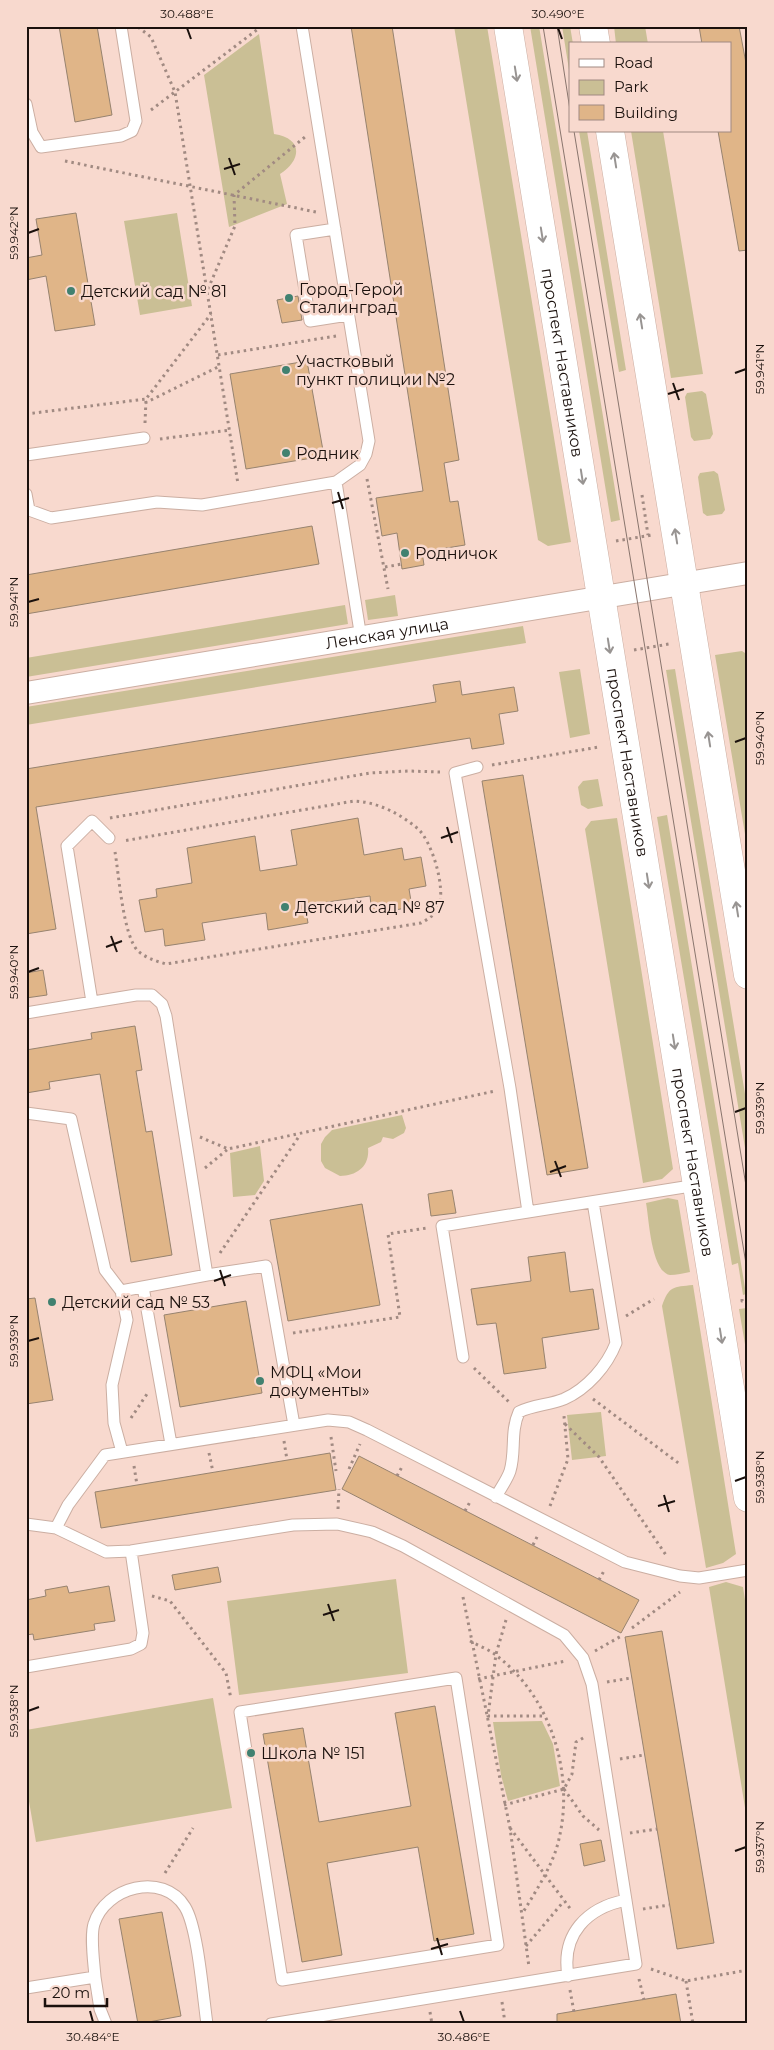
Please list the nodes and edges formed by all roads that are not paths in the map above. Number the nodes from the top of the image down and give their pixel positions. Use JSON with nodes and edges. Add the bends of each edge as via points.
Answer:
{"nodes":[{"id":1,"x":121,"y":26,"type":"edge"},
{"id":2,"x":302,"y":26,"type":"edge"},
{"id":3,"x":508,"y":26,"type":"edge"},
{"id":4,"x":593,"y":26,"type":"edge"},
{"id":5,"x":596,"y":42,"type":"edge"},
{"id":6,"x":26,"y":104,"type":"edge"},
{"id":7,"x":610,"y":132,"type":"edge"},
{"id":8,"x":335,"y":229,"type":"junction"},
{"id":9,"x":348,"y":315,"type":"junction"},
{"id":10,"x":144,"y":438,"type":"road end"},
{"id":11,"x":26,"y":455,"type":"edge"},
{"id":12,"x":336,"y":482,"type":"junction"},
{"id":13,"x":26,"y":494,"type":"edge"},
{"id":14,"x":748,"y":573,"type":"edge"},
{"id":15,"x":684,"y":584,"type":"junction"},
{"id":16,"x":602,"y":598,"type":"junction"},
{"id":17,"x":361,"y":638,"type":"junction"},
{"id":18,"x":26,"y":693,"type":"edge"},
{"id":19,"x":477,"y":767,"type":"road end"},
{"id":20,"x":111,"y":840,"type":"road end"},
{"id":21,"x":748,"y":975,"type":"edge"},
{"id":22,"x":92,"y":1002,"type":"junction"},
{"id":23,"x":26,"y":1014,"type":"edge"},
{"id":24,"x":26,"y":1113,"type":"edge"},
{"id":25,"x":697,"y":1185,"type":"junction"},
{"id":26,"x":593,"y":1202,"type":"junction"},
{"id":27,"x":528,"y":1212,"type":"junction"},
{"id":28,"x":207,"y":1276,"type":"junction"},
{"id":29,"x":143,"y":1287,"type":"junction"},
{"id":30,"x":121,"y":1291,"type":"junction"},
{"id":31,"x":463,"y":1358,"type":"road end"},
{"id":32,"x":294,"y":1425,"type":"junction"},
{"id":33,"x":171,"y":1444,"type":"junction"},
{"id":34,"x":122,"y":1452,"type":"junction"},
{"id":35,"x":496,"y":1497,"type":"junction"},
{"id":36,"x":748,"y":1498,"type":"edge"},
{"id":37,"x":26,"y":1524,"type":"edge"},
{"id":38,"x":56,"y":1528,"type":"junction"},
{"id":39,"x":131,"y":1551,"type":"junction"},
{"id":40,"x":748,"y":1570,"type":"edge"},
{"id":41,"x":26,"y":1667,"type":"edge"},
{"id":42,"x":240,"y":1712,"type":"joint"},
{"id":43,"x":627,"y":1906,"type":"junction"},
{"id":44,"x":568,"y":1976,"type":"junction"},
{"id":45,"x":95,"y":1977,"type":"junction"},
{"id":46,"x":26,"y":1988,"type":"edge"},
{"id":47,"x":106,"y":2024,"type":"edge"},
{"id":48,"x":207,"y":2024,"type":"edge"},
{"id":49,"x":271,"y":2024,"type":"edge"}],
"edges":[{"from":1,"to":6,"type":"lane","via":[[136,121],[132,131],[121,136],[41,147],[32,132]]},
{"from":2,"to":8,"type":"lane"},
{"from":3,"to":16,"type":"main road","name":"проспект Наставников","one_way":true},
{"from":4,"to":5,"type":"main road"},
{"from":15,"to":7,"type":"main road","one_way":true},
{"from":8,"to":9,"type":"lane"},
{"from":8,"to":9,"type":"lane","via":[[296,235],[310,321]]},
{"from":9,"to":12,"type":"lane","via":[[369,441],[360,465]]},
{"from":10,"to":11,"type":"lane"},
{"from":12,"to":13,"type":"lane","via":[[202,505],[157,502],[51,518],[29,510]]},
{"from":12,"to":17,"type":"lane"},
{"from":14,"to":15,"type":"street","name":"Ленская улица"},
{"from":15,"to":16,"type":"street","name":"Ленская улица"},
{"from":21,"to":15,"type":"main road","one_way":true},
{"from":16,"to":17,"type":"street","name":"Ленская улица"},
{"from":16,"to":25,"type":"main road","name":"проспект Наставников","one_way":true},
{"from":17,"to":18,"type":"street","name":"Ленская улица"},
{"from":19,"to":27,"type":"lane","via":[[455,773],[510,1088]]},
{"from":20,"to":22,"type":"lane","via":[[92,821],[67,846]]},
{"from":22,"to":23,"type":"lane"},
{"from":22,"to":28,"type":"lane","via":[[152,995],[162,1004]]},
{"from":24,"to":30,"type":"lane","via":[[71,1119],[105,1270]]},
{"from":25,"to":26,"type":"lane"},
{"from":25,"to":36,"type":"main road","name":"проспект Наставников","one_way":true},
{"from":26,"to":27,"type":"lane"},
{"from":26,"to":35,"type":"lane","via":[[616,1343],[610,1359],[580,1390],[519,1412],[513,1426],[509,1472]]},
{"from":27,"to":31,"type":"lane","via":[[442,1226]]},
{"from":28,"to":29,"type":"lane"},
{"from":28,"to":32,"type":"lane","via":[[266,1266]]},
{"from":29,"to":30,"type":"lane"},
{"from":29,"to":33,"type":"lane"},
{"from":30,"to":34,"type":"lane","via":[[127,1320],[112,1385],[114,1423]]},
{"from":32,"to":33,"type":"lane"},
{"from":32,"to":35,"type":"lane","via":[[328,1420],[349,1422]]},
{"from":33,"to":34,"type":"lane"},
{"from":34,"to":38,"type":"lane","via":[[105,1456],[68,1505]]},
{"from":35,"to":40,"type":"lane","via":[[625,1562],[700,1578]]},
{"from":37,"to":38,"type":"lane"},
{"from":38,"to":39,"type":"lane","via":[[106,1552]]},
{"from":39,"to":41,"type":"lane","via":[[143,1633],[141,1644],[131,1649]]},
{"from":39,"to":43,"type":"lane","via":[[293,1525],[337,1524],[372,1532],[402,1546],[564,1635],[583,1658],[592,1684]]},
{"from":42,"to":42,"type":"lane","via":[[456,1678],[498,1945],[282,1980]]},
{"from":43,"to":44,"type":"lane","via":[[609,1904],[592,1912],[582,1923],[565,1958]]},
{"from":43,"to":44,"type":"lane","via":[[636,1964]]},
{"from":44,"to":49,"type":"lane"},
{"from":45,"to":46,"type":"lane"},
{"from":45,"to":47,"type":"lane"},
{"from":45,"to":48,"type":"lane","via":[[93,1926],[98,1912],[121,1892],[156,1886],[175,1894],[186,1908]]}]}
